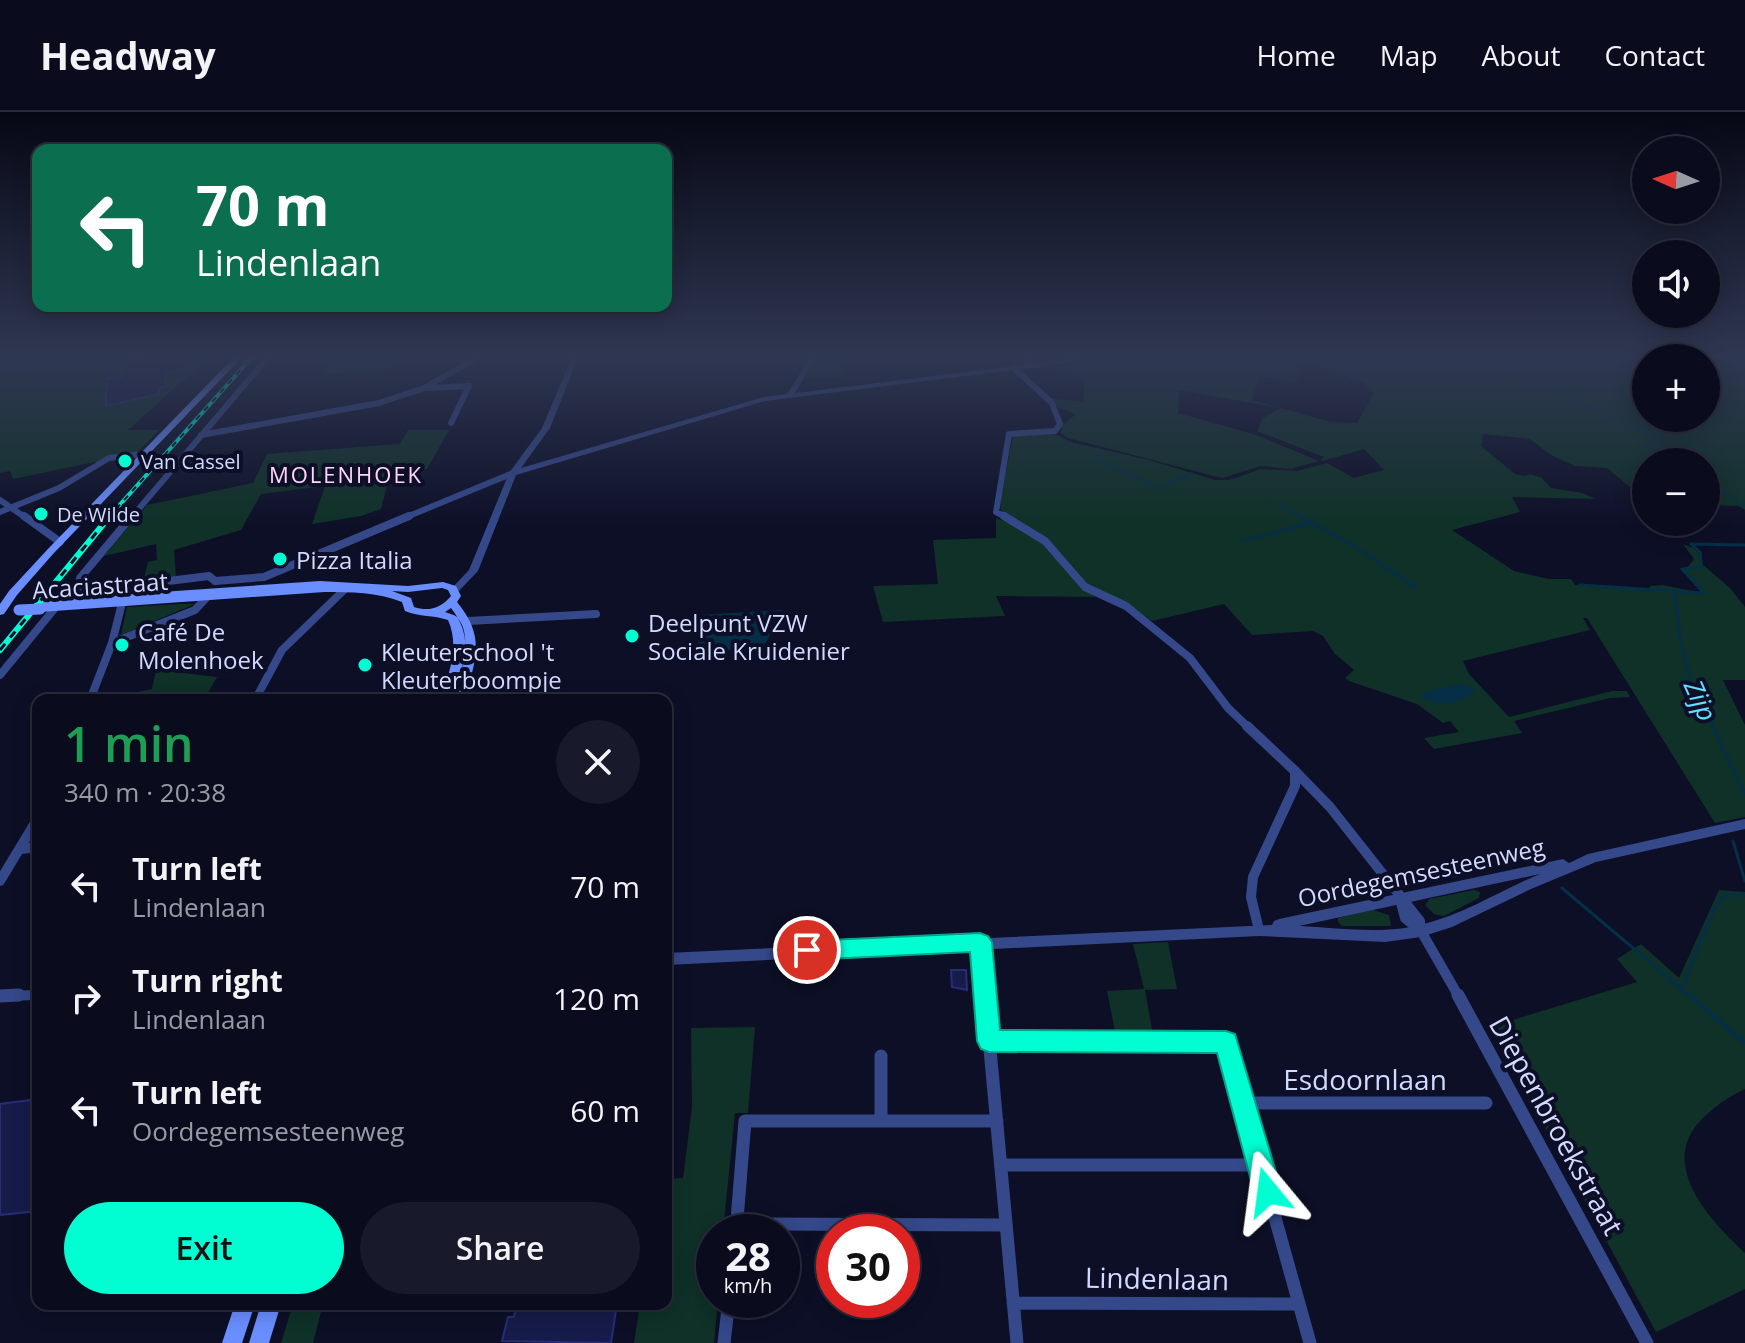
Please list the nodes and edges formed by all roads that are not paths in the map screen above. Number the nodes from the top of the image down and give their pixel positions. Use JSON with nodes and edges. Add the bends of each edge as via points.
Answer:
{"nodes":[{"id":1,"x":183,"y":412,"type":"edge"},
{"id":2,"x":220,"y":412,"type":"edge"},
{"id":3,"x":326,"y":412,"type":"edge"},
{"id":4,"x":456,"y":412,"type":"edge"},
{"id":5,"x":552,"y":412,"type":"edge"},
{"id":6,"x":715,"y":412,"type":"edge"},
{"id":7,"x":1056,"y":412,"type":"edge"},
{"id":8,"x":451,"y":423,"type":"dead end"},
{"id":9,"x":201,"y":435,"type":"junction"},
{"id":10,"x":140,"y":456,"type":"junction"},
{"id":11,"x":513,"y":473,"type":"junction"},
{"id":12,"x":0,"y":500,"type":"edge"},
{"id":13,"x":13,"y":507,"type":"junction"},
{"id":14,"x":0,"y":512,"type":"edge"},
{"id":15,"x":60,"y":542,"type":"junction"},
{"id":16,"x":264,"y":577,"type":"junction"},
{"id":17,"x":257,"y":587,"type":"junction"},
{"id":18,"x":424,"y":587,"type":"junction"},
{"id":19,"x":211,"y":590,"type":"junction"},
{"id":20,"x":344,"y":590,"type":"junction"},
{"id":21,"x":451,"y":593,"type":"junction"},
{"id":22,"x":125,"y":600,"type":"junction"},
{"id":23,"x":407,"y":600,"type":"junction"},
{"id":24,"x":47,"y":606,"type":"junction"},
{"id":25,"x":1,"y":610,"type":"edge"},
{"id":26,"x":432,"y":612,"type":"junction"},
{"id":27,"x":596,"y":614,"type":"dead end"},
{"id":28,"x":468,"y":621,"type":"junction"},
{"id":29,"x":112,"y":643,"type":"junction"},
{"id":30,"x":0,"y":675,"type":"edge"},
{"id":31,"x":92,"y":694,"type":"edge"},
{"id":32,"x":258,"y":694,"type":"edge"},
{"id":33,"x":448,"y":694,"type":"edge"},
{"id":34,"x":460,"y":694,"type":"edge"},
{"id":35,"x":1295,"y":771,"type":"junction"},
{"id":36,"x":1745,"y":824,"type":"edge"},
{"id":37,"x":32,"y":829,"type":"edge"},
{"id":38,"x":32,"y":848,"type":"edge"},
{"id":39,"x":21,"y":849,"type":"junction"},
{"id":40,"x":1593,"y":858,"type":"junction"},
{"id":41,"x":0,"y":881,"type":"edge"},
{"id":42,"x":1400,"y":899,"type":"junction"},
{"id":43,"x":1259,"y":930,"type":"junction"},
{"id":44,"x":1421,"y":931,"type":"junction"},
{"id":45,"x":980,"y":942,"type":"junction"},
{"id":46,"x":672,"y":959,"type":"edge"},
{"id":47,"x":32,"y":995,"type":"edge"},
{"id":48,"x":0,"y":996,"type":"edge"},
{"id":49,"x":989,"y":1041,"type":"junction"},
{"id":50,"x":881,"y":1056,"type":"dead end"},
{"id":51,"x":1243,"y":1103,"type":"junction"},
{"id":52,"x":1486,"y":1103,"type":"dead end"},
{"id":53,"x":881,"y":1121,"type":"junction"},
{"id":54,"x":997,"y":1121,"type":"junction"},
{"id":55,"x":1001,"y":1165,"type":"junction"},
{"id":56,"x":1261,"y":1165,"type":"junction"},
{"id":57,"x":737,"y":1214,"type":"edge"},
{"id":58,"x":1006,"y":1225,"type":"junction"},
{"id":59,"x":800,"y":1227,"type":"edge"},
{"id":60,"x":1013,"y":1303,"type":"junction"},
{"id":61,"x":1299,"y":1304,"type":"junction"},
{"id":62,"x":243,"y":1310,"type":"edge"},
{"id":63,"x":269,"y":1310,"type":"edge"},
{"id":64,"x":727,"y":1318,"type":"edge"},
{"id":65,"x":232,"y":1343,"type":"edge"},
{"id":66,"x":259,"y":1343,"type":"edge"},
{"id":67,"x":724,"y":1343,"type":"edge"},
{"id":68,"x":1017,"y":1343,"type":"edge"},
{"id":69,"x":1310,"y":1343,"type":"edge"},
{"id":70,"x":1647,"y":1343,"type":"edge"}],
"edges":[{"from":1,"to":10,"type":"main road"},
{"from":2,"to":9,"type":"street"},
{"from":3,"to":9,"type":"street"},
{"from":4,"to":8,"type":"street"},
{"from":5,"to":11,"type":"street"},
{"from":6,"to":11,"type":"street"},
{"from":7,"to":35,"type":"street","name":"Diepenbroekstraat","via":[[1060,424],[1055,431],[1015,432],[1008,437],[996,512],[1045,541],[1085,587],[1126,606],[1190,658],[1228,708]]},
{"from":9,"to":19,"type":"street","name":"Acaciastraat","via":[[80,578],[79,592],[209,576]]},
{"from":10,"to":13,"type":"street","via":[[103,462]]},
{"from":10,"to":15,"type":"main road"},
{"from":11,"to":16,"type":"street"},
{"from":11,"to":21,"type":"street","via":[[467,579]]},
{"from":12,"to":13,"type":"street"},
{"from":13,"to":14,"type":"street"},
{"from":13,"to":15,"type":"street"},
{"from":15,"to":25,"type":"main road"},
{"from":16,"to":17,"type":"street"},
{"from":16,"to":19,"type":"street"},
{"from":17,"to":18,"type":"main road","name":"Acaciastraat"},
{"from":17,"to":19,"type":"main road","name":"Acaciastraat"},
{"from":18,"to":21,"type":"main road","name":"Acaciastraat"},
{"from":18,"to":23,"type":"main road"},
{"from":19,"to":20,"type":"main road","name":"Acaciastraat"},
{"from":19,"to":22,"type":"main road","name":"Acaciastraat"},
{"from":19,"to":29,"type":"street","via":[[195,610]]},
{"from":20,"to":23,"type":"main road","name":"Acaciastraat"},
{"from":20,"to":32,"type":"street","via":[[282,650]]},
{"from":21,"to":26,"type":"main road"},
{"from":21,"to":28,"type":"main road"},
{"from":22,"to":24,"type":"main road","name":"Acaciastraat"},
{"from":22,"to":29,"type":"street"},
{"from":23,"to":26,"type":"main road","name":"Acaciastraat","via":[[414,612]]},
{"from":24,"to":25,"type":"main road","name":"Acaciastraat","bridge":true},
{"from":24,"to":30,"type":"street"},
{"from":26,"to":33,"type":"main road","via":[[452,618],[460,639]]},
{"from":27,"to":28,"type":"street"},
{"from":28,"to":34,"type":"main road","via":[[472,648]]},
{"from":29,"to":31,"type":"street"},
{"from":35,"to":42,"type":"street","name":"Diepenbroekstraat","via":[[1330,807]]},
{"from":35,"to":43,"type":"street","via":[[1295,786],[1253,877],[1251,897]]},
{"from":36,"to":40,"type":"street","name":"Oordegemsesteenweg"},
{"from":37,"to":39,"type":"street"},
{"from":38,"to":39,"type":"street"},
{"from":39,"to":41,"type":"street"},
{"from":40,"to":42,"type":"street","name":"Oordegemsesteenweg"},
{"from":40,"to":44,"type":"street","name":"Oordegemsesteenweg"},
{"from":42,"to":43,"type":"street","name":"Oordegemsesteenweg"},
{"from":42,"to":44,"type":"street","name":"Diepenbroekstraat","via":[[1399,909],[1410,926]]},
{"from":43,"to":44,"type":"street","name":"Oordegemsesteenweg","via":[[1385,936]]},
{"from":43,"to":45,"type":"street","name":"Oordegemsesteenweg"},
{"from":44,"to":70,"type":"street","name":"Diepenbroekstraat"},
{"from":45,"to":46,"type":"street","name":"Oordegemsesteenweg"},
{"from":45,"to":49,"type":"street"},
{"from":47,"to":48,"type":"street"},
{"from":49,"to":51,"type":"street","via":[[1226,1042]]},
{"from":49,"to":54,"type":"street"},
{"from":50,"to":53,"type":"street"},
{"from":51,"to":52,"type":"street","name":"Esdoornlaan"},
{"from":51,"to":56,"type":"street"},
{"from":53,"to":54,"type":"street"},
{"from":53,"to":57,"type":"street","via":[[745,1121]]},
{"from":54,"to":55,"type":"street"},
{"from":55,"to":56,"type":"street"},
{"from":55,"to":58,"type":"street"},
{"from":56,"to":61,"type":"street"},
{"from":58,"to":59,"type":"street"},
{"from":58,"to":60,"type":"street"},
{"from":60,"to":61,"type":"street","name":"Lindenlaan"},
{"from":60,"to":68,"type":"street"},
{"from":61,"to":69,"type":"street"},
{"from":62,"to":65,"type":"main road"},
{"from":63,"to":66,"type":"main road"},
{"from":64,"to":67,"type":"street"}]}
